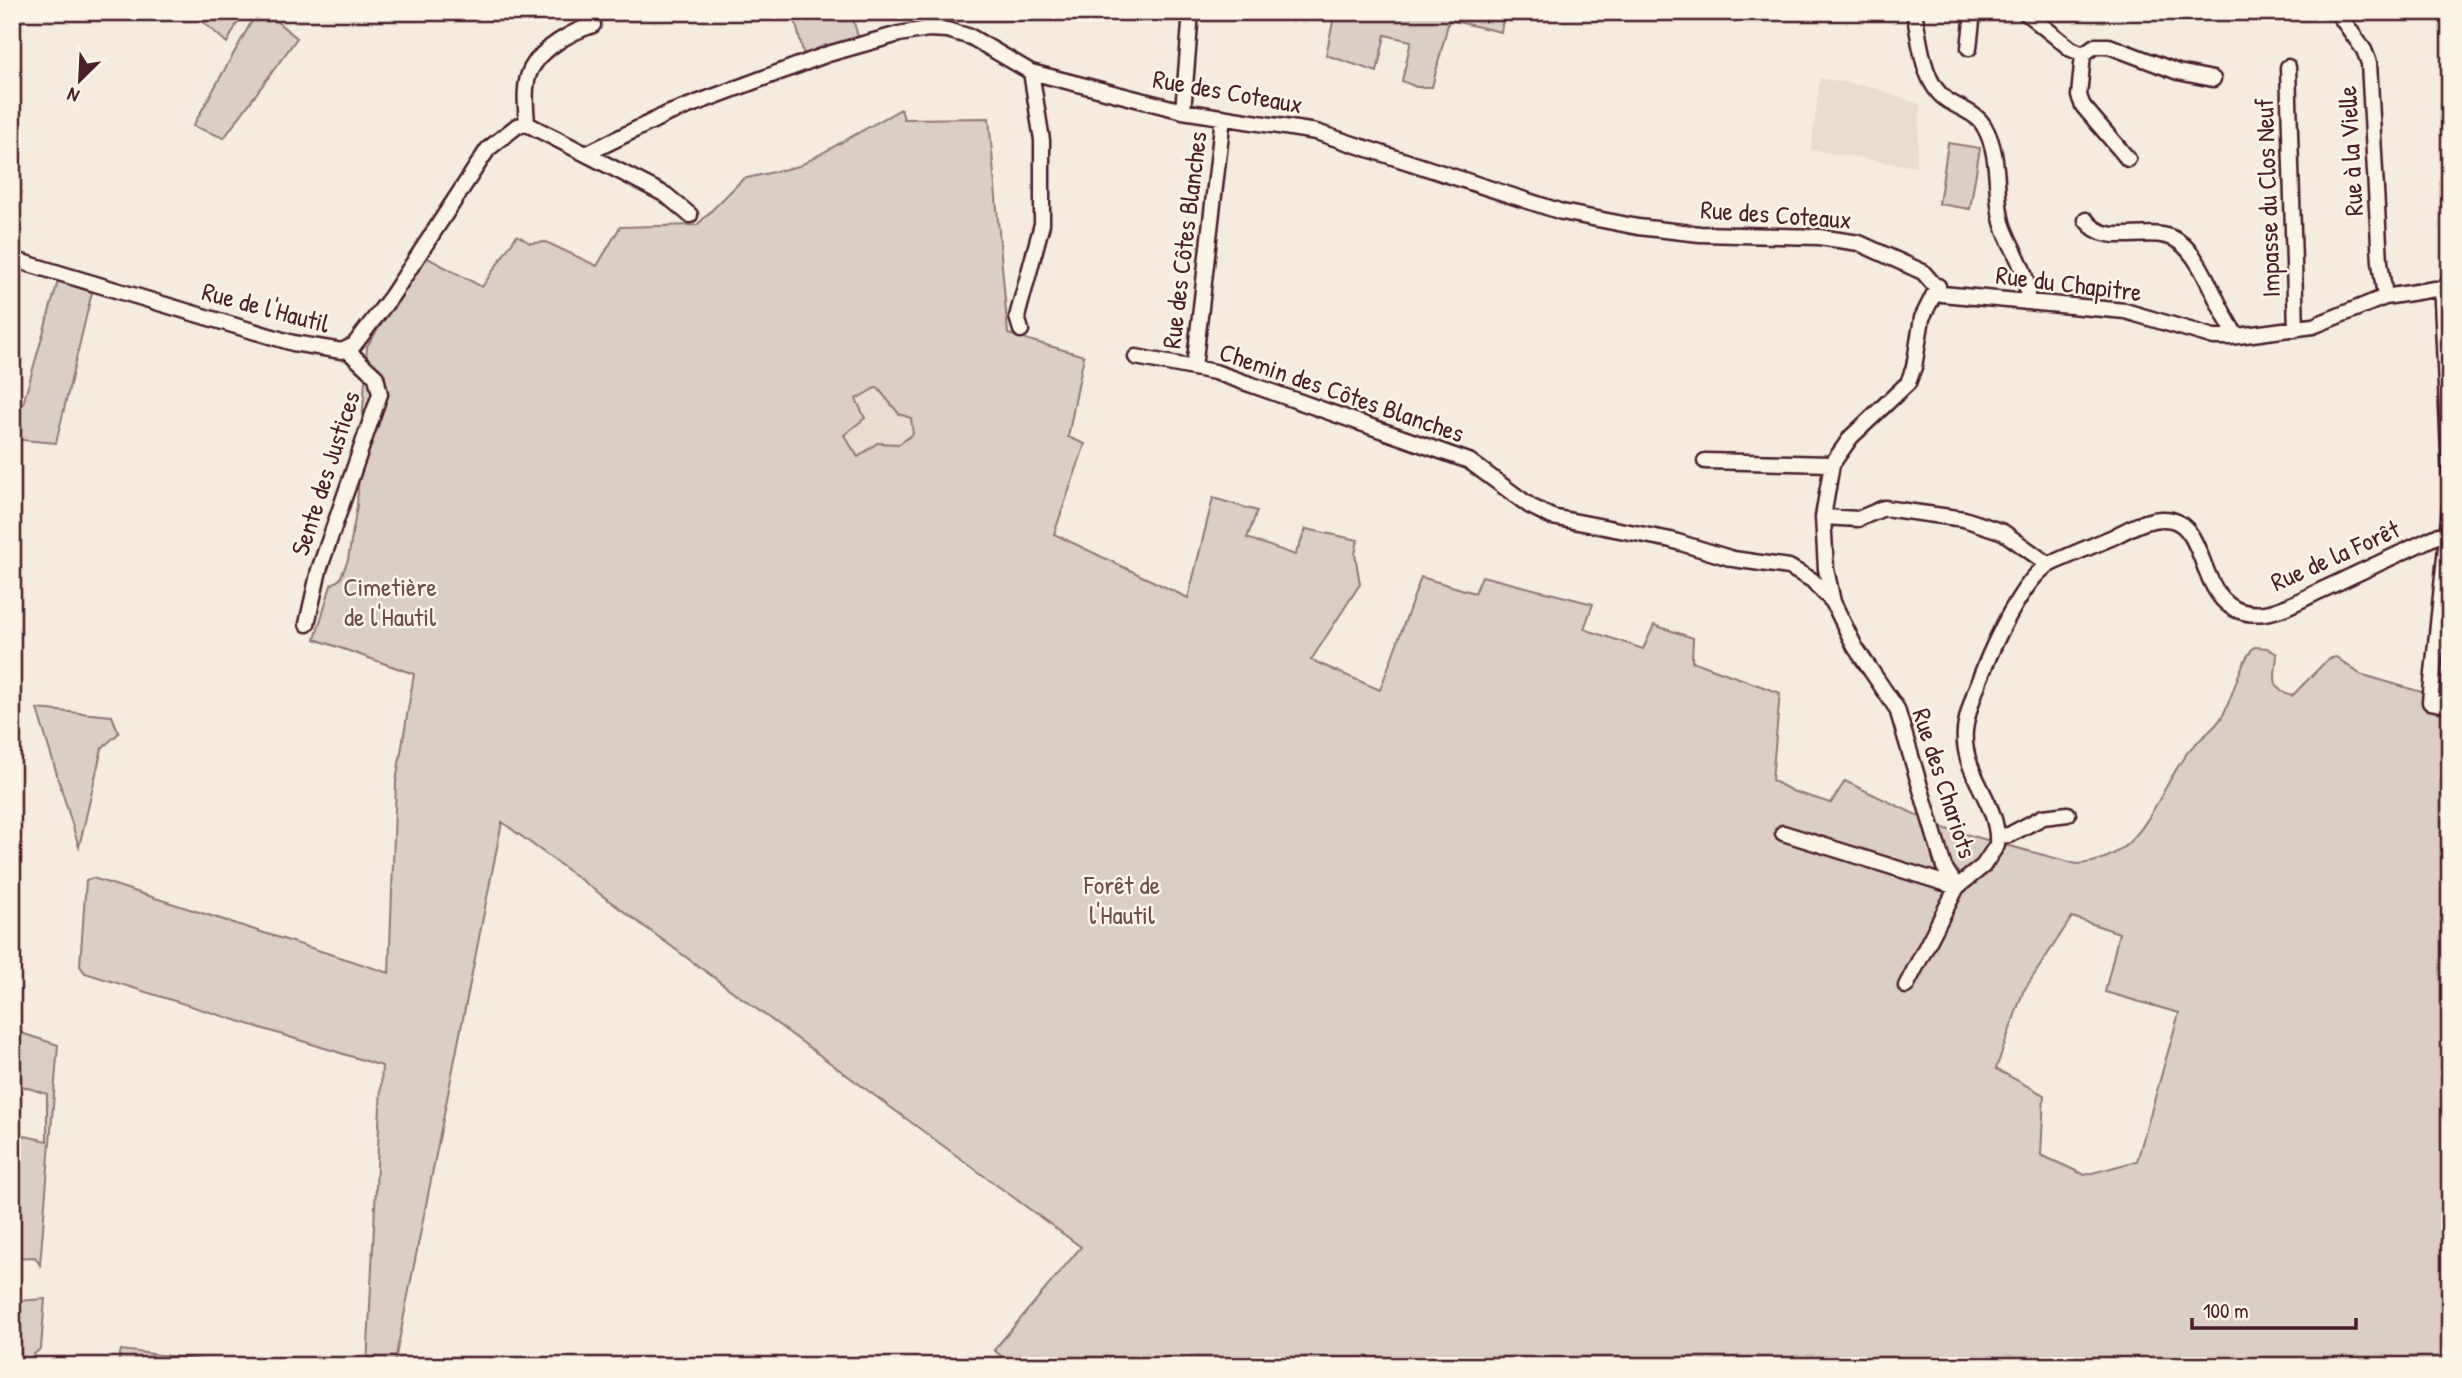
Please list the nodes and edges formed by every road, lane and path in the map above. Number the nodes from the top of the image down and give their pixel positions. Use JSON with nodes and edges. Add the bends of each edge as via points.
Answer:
{"nodes":[{"id":1,"x":1191,"y":12,"type":"edge"},
{"id":2,"x":1914,"y":12,"type":"edge"},
{"id":3,"x":1973,"y":12,"type":"edge"},
{"id":4,"x":2025,"y":12,"type":"edge"},
{"id":5,"x":2337,"y":12,"type":"edge"},
{"id":6,"x":593,"y":25,"type":"dead end"},
{"id":7,"x":1969,"y":48,"type":"dead end"},
{"id":8,"x":2083,"y":54,"type":"junction"},
{"id":9,"x":2288,"y":67,"type":"dead end"},
{"id":10,"x":1031,"y":72,"type":"junction"},
{"id":11,"x":2213,"y":79,"type":"dead end"},
{"id":12,"x":1183,"y":111,"type":"junction"},
{"id":13,"x":1223,"y":117,"type":"junction"},
{"id":14,"x":527,"y":124,"type":"junction"},
{"id":15,"x":586,"y":154,"type":"junction"},
{"id":16,"x":2128,"y":159,"type":"dead end"},
{"id":17,"x":690,"y":215,"type":"dead end"},
{"id":18,"x":2086,"y":220,"type":"dead end"},
{"id":19,"x":12,"y":259,"type":"edge"},
{"id":20,"x":1938,"y":286,"type":"junction"},
{"id":21,"x":2448,"y":287,"type":"edge"},
{"id":22,"x":2385,"y":297,"type":"junction"},
{"id":23,"x":2026,"y":302,"type":"junction"},
{"id":24,"x":2296,"y":329,"type":"junction"},
{"id":25,"x":1021,"y":330,"type":"dead end"},
{"id":26,"x":2237,"y":337,"type":"junction"},
{"id":27,"x":347,"y":350,"type":"junction"},
{"id":28,"x":1136,"y":357,"type":"dead end"},
{"id":29,"x":1194,"y":368,"type":"junction"},
{"id":30,"x":1705,"y":461,"type":"dead end"},
{"id":31,"x":1832,"y":464,"type":"junction"},
{"id":32,"x":2450,"y":472,"type":"edge"},
{"id":33,"x":2450,"y":508,"type":"edge"},
{"id":34,"x":1823,"y":517,"type":"junction"},
{"id":35,"x":2448,"y":534,"type":"edge"},
{"id":36,"x":2049,"y":565,"type":"junction"},
{"id":37,"x":1833,"y":602,"type":"junction"},
{"id":38,"x":307,"y":624,"type":"dead end"},
{"id":39,"x":2450,"y":706,"type":"edge"},
{"id":40,"x":2068,"y":814,"type":"dead end"},
{"id":41,"x":1783,"y":833,"type":"dead end"},
{"id":42,"x":1998,"y":836,"type":"junction"},
{"id":43,"x":1957,"y":887,"type":"junction"},
{"id":44,"x":1906,"y":986,"type":"dead end"}],
"edges":[{"from":1,"to":12,"type":"street"},
{"from":2,"to":23,"type":"street","via":[[1930,80],[1949,102],[1984,125],[1994,148],[2001,214],[2025,277]]},
{"from":3,"to":7,"type":"street"},
{"from":4,"to":8,"type":"street"},
{"from":5,"to":22,"type":"street","name":"Rue à la Vielle","via":[[2369,63]]},
{"from":6,"to":14,"type":"street","via":[[547,51],[530,71]]},
{"from":8,"to":11,"type":"street","via":[[2095,46],[2109,46],[2178,72]]},
{"from":8,"to":16,"type":"street","via":[[2079,96],[2083,106]]},
{"from":9,"to":24,"type":"street","name":"Impasse du Clos Neuf"},
{"from":10,"to":12,"type":"street","name":"Rue des Coteaux"},
{"from":10,"to":15,"type":"street","name":"Rue des Coteaux","via":[[971,37],[947,30],[899,34],[743,83]]},
{"from":10,"to":25,"type":"street","via":[[1042,140],[1042,224],[1017,317]]},
{"from":12,"to":13,"type":"street","name":"Rue des Coteaux"},
{"from":13,"to":20,"type":"street","name":"Rue des Coteaux","via":[[1316,132],[1562,212],[1638,228],[1859,243],[1916,268]]},
{"from":13,"to":29,"type":"street","name":"Rue des Côtes Blanches"},
{"from":14,"to":15,"type":"street"},
{"from":14,"to":27,"type":"street","name":"Rue de l'Hautil","via":[[517,126],[488,149],[391,297]]},
{"from":15,"to":17,"type":"street","via":[[666,195]]},
{"from":18,"to":26,"type":"street","via":[[2108,233],[2166,235],[2179,242],[2194,258]]},
{"from":19,"to":27,"type":"street","name":"Rue de l'Hautil","via":[[293,343],[335,352]]},
{"from":20,"to":23,"type":"street","name":"Rue du Chapitre","via":[[1942,294]]},
{"from":20,"to":31,"type":"street","name":"Rue des Chariots","via":[[1922,318],[1908,383],[1851,437]]},
{"from":21,"to":22,"type":"street","name":"Rue du Chapitre"},
{"from":21,"to":32,"type":"street"},
{"from":22,"to":24,"type":"street","name":"Rue du Chapitre"},
{"from":23,"to":26,"type":"street","name":"Rue du Chapitre","via":[[2125,311],[2214,337]]},
{"from":24,"to":26,"type":"street","name":"Rue du Chapitre"},
{"from":27,"to":38,"type":"street","name":"Sente des Justices","via":[[376,377],[380,394],[318,570]]},
{"from":28,"to":29,"type":"street","name":"Chemin des Côtes Blanches"},
{"from":29,"to":37,"type":"street","name":"Chemin des Côtes Blanches","via":[[1469,461],[1552,517],[1671,540],[1733,559],[1789,567],[1812,580]]},
{"from":30,"to":31,"type":"street"},
{"from":31,"to":34,"type":"street","name":"Rue des Chariots"},
{"from":33,"to":35,"type":"street"},
{"from":34,"to":36,"type":"street","via":[[1858,519],[1884,508],[1956,517],[2003,532]]},
{"from":34,"to":37,"type":"street","name":"Rue des Chariots"},
{"from":35,"to":36,"type":"street","name":"Rue de la Forêt","via":[[2265,613],[2244,611],[2220,598],[2187,530],[2174,520],[2154,519]]},
{"from":35,"to":39,"type":"street","via":[[2430,702]]},
{"from":36,"to":42,"type":"street","name":"Rue de la Forêt","via":[[2005,623],[1964,734],[1967,761],[1992,808]]},
{"from":37,"to":43,"type":"street","name":"Rue des Chariots","via":[[1855,647],[1897,709],[1944,867]]},
{"from":40,"to":42,"type":"street","via":[[2043,817]]},
{"from":41,"to":43,"type":"street"},
{"from":42,"to":43,"type":"street","via":[[1983,866]]},
{"from":43,"to":44,"type":"street"}]}
